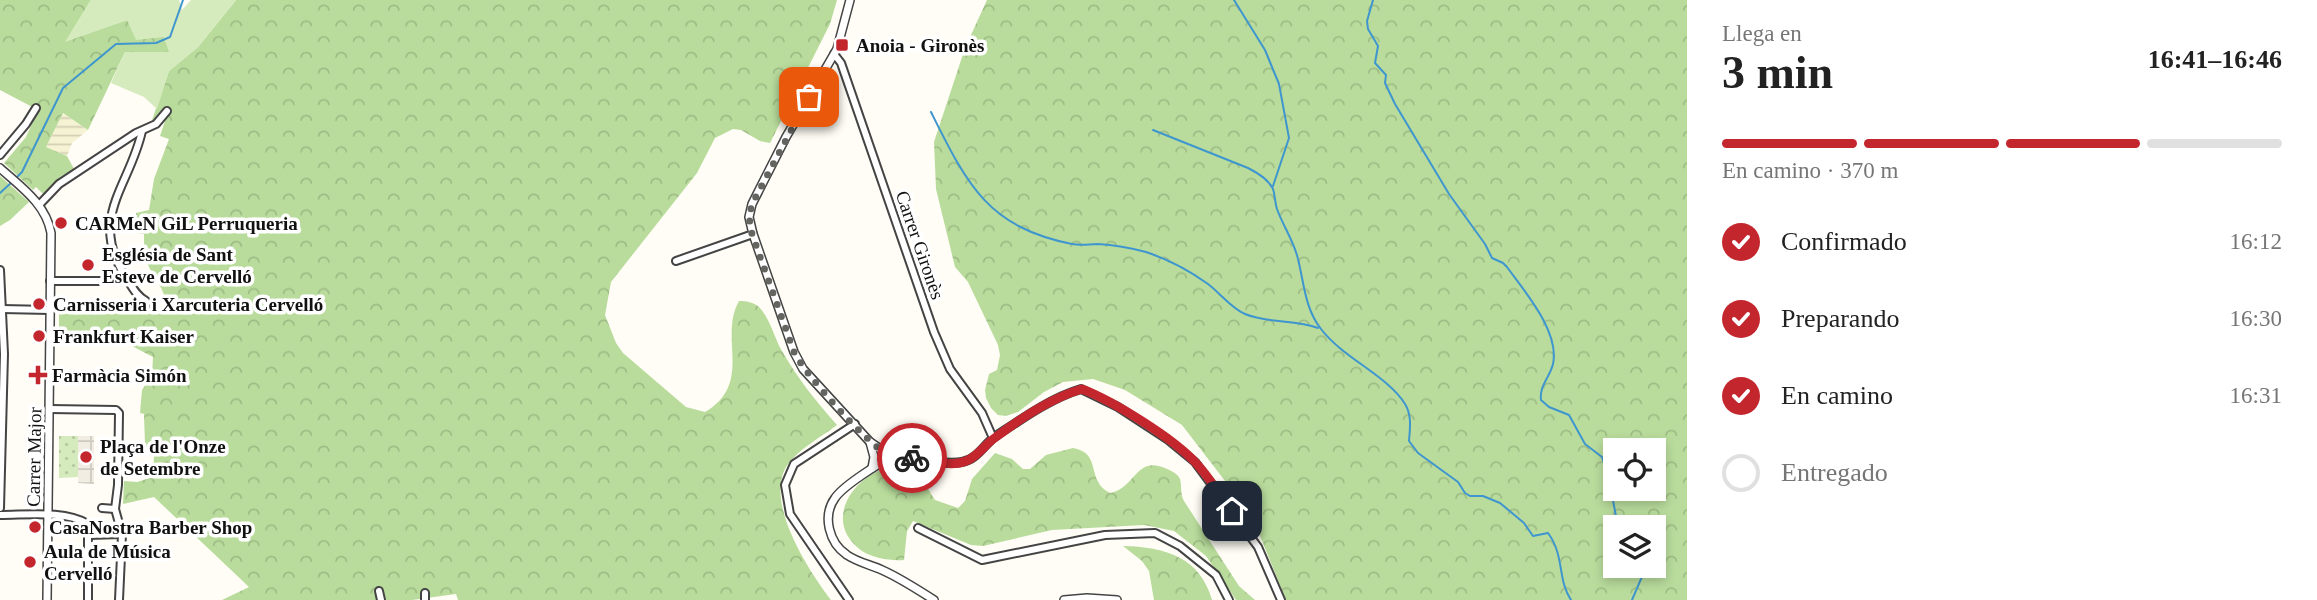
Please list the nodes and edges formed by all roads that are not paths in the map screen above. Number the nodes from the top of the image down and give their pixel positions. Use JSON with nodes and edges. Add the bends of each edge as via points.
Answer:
{"nodes":[{"id":1,"x":850,"y":0,"type":"edge"},
{"id":2,"x":834,"y":54,"type":"junction"},
{"id":3,"x":36,"y":108,"type":"dead end"},
{"id":4,"x":167,"y":111,"type":"dead end"},
{"id":5,"x":142,"y":131,"type":"junction"},
{"id":6,"x":0,"y":155,"type":"edge"},
{"id":7,"x":0,"y":168,"type":"edge"},
{"id":8,"x":39,"y":205,"type":"junction"},
{"id":9,"x":752,"y":234,"type":"junction"},
{"id":10,"x":676,"y":261,"type":"dead end"},
{"id":11,"x":0,"y":270,"type":"edge"},
{"id":12,"x":50,"y":281,"type":"junction"},
{"id":13,"x":101,"y":281,"type":"dead end"},
{"id":14,"x":2,"y":309,"type":"junction"},
{"id":15,"x":146,"y":309,"type":"dead end"},
{"id":16,"x":50,"y":310,"type":"junction"},
{"id":17,"x":2,"y":354,"type":"edge"},
{"id":18,"x":2,"y":375,"type":"edge"},
{"id":19,"x":50,"y":409,"type":"junction"},
{"id":20,"x":855,"y":424,"type":"junction"},
{"id":21,"x":993,"y":438,"type":"junction"},
{"id":22,"x":870,"y":442,"type":"junction"},
{"id":23,"x":1,"y":443,"type":"edge"},
{"id":24,"x":892,"y":457,"type":"junction"},
{"id":25,"x":871,"y":468,"type":"junction"},
{"id":26,"x":0,"y":508,"type":"edge"},
{"id":27,"x":102,"y":508,"type":"dead end"},
{"id":28,"x":115,"y":509,"type":"junction"},
{"id":29,"x":0,"y":515,"type":"edge"},
{"id":30,"x":49,"y":515,"type":"junction"},
{"id":31,"x":919,"y":528,"type":"dead end"},
{"id":32,"x":122,"y":534,"type":"junction"},
{"id":33,"x":88,"y":535,"type":"junction"},
{"id":34,"x":379,"y":591,"type":"dead end"},
{"id":35,"x":47,"y":600,"type":"edge"},
{"id":36,"x":88,"y":600,"type":"edge"},
{"id":37,"x":119,"y":600,"type":"edge"},
{"id":38,"x":381,"y":600,"type":"edge"},
{"id":39,"x":849,"y":600,"type":"edge"},
{"id":40,"x":934,"y":600,"type":"edge"},
{"id":41,"x":1064,"y":600,"type":"edge"},
{"id":42,"x":1117,"y":600,"type":"edge"},
{"id":43,"x":1229,"y":600,"type":"edge"},
{"id":44,"x":1282,"y":600,"type":"edge"}],
"edges":[{"from":1,"to":2,"type":"street"},
{"from":2,"to":9,"type":"street","via":[[752,204]]},
{"from":2,"to":21,"type":"street","name":"Carrer Gironès","via":[[841,63],[934,332],[950,369]]},
{"from":3,"to":6,"type":"street"},
{"from":4,"to":5,"type":"street"},
{"from":5,"to":8,"type":"street","via":[[59,184]]},
{"from":5,"to":15,"type":"street","via":[[111,208],[111,247],[129,282],[146,301]]},
{"from":7,"to":8,"type":"street","name":"Carrer Major"},
{"from":8,"to":12,"type":"street","name":"Carrer Major","via":[[51,233]]},
{"from":9,"to":10,"type":"street"},
{"from":9,"to":20,"type":"street","via":[[800,363]]},
{"from":11,"to":14,"type":"street"},
{"from":12,"to":13,"type":"street"},
{"from":12,"to":16,"type":"street","name":"Carrer Major"},
{"from":14,"to":16,"type":"street"},
{"from":14,"to":17,"type":"street"},
{"from":16,"to":19,"type":"street","name":"Carrer Major"},
{"from":17,"to":18,"type":"street"},
{"from":18,"to":23,"type":"street"},
{"from":19,"to":28,"type":"street","via":[[118,411]]},
{"from":19,"to":30,"type":"street","name":"Carrer Major"},
{"from":20,"to":22,"type":"street"},
{"from":20,"to":39,"type":"street","via":[[794,464],[785,485],[790,514]]},
{"from":21,"to":24,"type":"street","via":[[966,461],[948,464]]},
{"from":21,"to":44,"type":"street","via":[[1065,394],[1082,389],[1118,407],[1195,462],[1258,547]]},
{"from":22,"to":24,"type":"street"},
{"from":22,"to":25,"type":"street"},
{"from":23,"to":26,"type":"street"},
{"from":24,"to":25,"type":"street"},
{"from":25,"to":40,"type":"street","via":[[833,501],[828,519],[835,543],[847,555]]},
{"from":27,"to":28,"type":"street"},
{"from":28,"to":32,"type":"street"},
{"from":29,"to":30,"type":"street"},
{"from":30,"to":33,"type":"street","via":[[81,520],[88,524]]},
{"from":30,"to":35,"type":"street","name":"Carrer Major"},
{"from":31,"to":43,"type":"street","via":[[982,560],[1105,535],[1155,533],[1216,575]]},
{"from":32,"to":33,"type":"street"},
{"from":32,"to":37,"type":"street"},
{"from":33,"to":36,"type":"street"},
{"from":34,"to":38,"type":"street"},
{"from":41,"to":42,"type":"street"}]}
